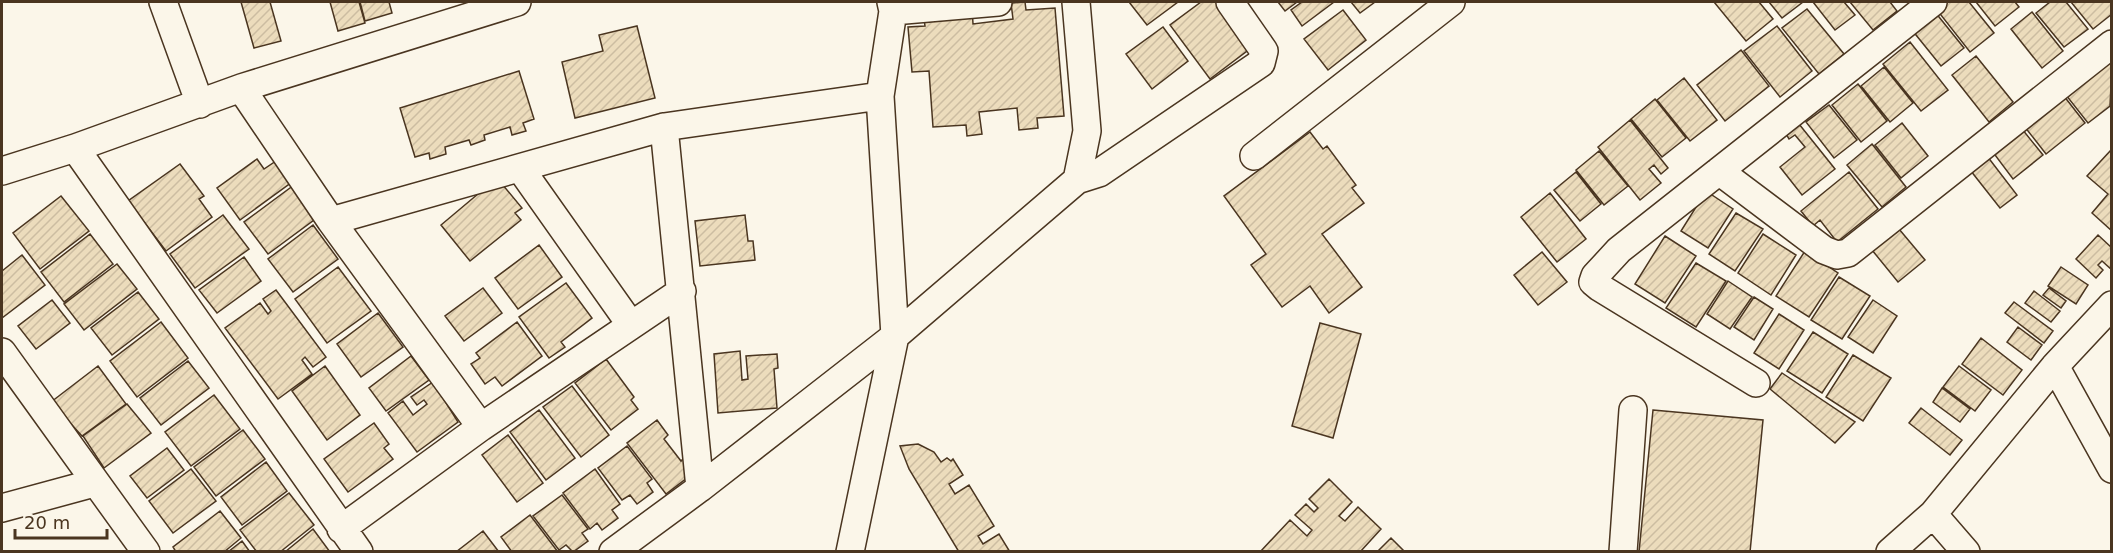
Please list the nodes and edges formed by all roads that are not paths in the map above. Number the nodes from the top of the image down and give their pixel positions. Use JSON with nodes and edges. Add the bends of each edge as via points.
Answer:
{"nodes":[{"id":1,"x":164,"y":2,"type":"edge"},
{"id":2,"x":517,"y":2,"type":"edge"},
{"id":3,"x":998,"y":2,"type":"edge"},
{"id":4,"x":1076,"y":2,"type":"edge"},
{"id":5,"x":1230,"y":2,"type":"edge"},
{"id":6,"x":1451,"y":2,"type":"edge"},
{"id":7,"x":1933,"y":2,"type":"edge"},
{"id":8,"x":892,"y":6,"type":"edge"},
{"id":9,"x":2112,"y":44,"type":"edge"},
{"id":10,"x":241,"y":88,"type":"junction"},
{"id":11,"x":880,"y":96,"type":"junction"},
{"id":12,"x":200,"y":104,"type":"junction"},
{"id":13,"x":664,"y":127,"type":"junction"},
{"id":14,"x":75,"y":148,"type":"junction"},
{"id":15,"x":1254,"y":156,"type":"dead end"},
{"id":16,"x":520,"y":168,"type":"junction"},
{"id":17,"x":2,"y":171,"type":"edge"},
{"id":18,"x":1719,"y":171,"type":"junction"},
{"id":19,"x":1077,"y":180,"type":"junction"},
{"id":20,"x":331,"y":222,"type":"junction"},
{"id":21,"x":682,"y":291,"type":"junction"},
{"id":22,"x":2112,"y":305,"type":"edge"},
{"id":23,"x":631,"y":325,"type":"junction"},
{"id":24,"x":895,"y":336,"type":"junction"},
{"id":25,"x":2,"y":352,"type":"edge"},
{"id":26,"x":2055,"y":366,"type":"junction"},
{"id":27,"x":1756,"y":383,"type":"dead end"},
{"id":28,"x":1633,"y":410,"type":"dead end"},
{"id":29,"x":481,"y":427,"type":"junction"},
{"id":30,"x":2112,"y":469,"type":"edge"},
{"id":31,"x":94,"y":483,"type":"junction"},
{"id":32,"x":700,"y":488,"type":"junction"},
{"id":33,"x":2,"y":508,"type":"edge"},
{"id":34,"x":1933,"y":514,"type":"junction"},
{"id":35,"x":341,"y":529,"type":"junction"},
{"id":36,"x":146,"y":552,"type":"edge"},
{"id":37,"x":359,"y":552,"type":"edge"},
{"id":38,"x":613,"y":552,"type":"edge"},
{"id":39,"x":850,"y":552,"type":"edge"},
{"id":40,"x":1623,"y":552,"type":"edge"},
{"id":41,"x":1890,"y":552,"type":"edge"},
{"id":42,"x":1966,"y":552,"type":"edge"}],
"edges":[{"from":1,"to":12,"type":"street"},
{"from":2,"to":10,"type":"street"},
{"from":3,"to":8,"type":"street"},
{"from":4,"to":19,"type":"street","via":[[1087,131]]},
{"from":5,"to":19,"type":"street","via":[[1264,51],[1261,63],[1100,173]]},
{"from":6,"to":15,"type":"street"},
{"from":7,"to":18,"type":"street"},
{"from":8,"to":11,"type":"street"},
{"from":9,"to":18,"type":"street","via":[[1848,252],[1836,255],[1824,250]]},
{"from":10,"to":12,"type":"street"},
{"from":10,"to":20,"type":"street"},
{"from":11,"to":13,"type":"street"},
{"from":11,"to":24,"type":"street"},
{"from":12,"to":14,"type":"street"},
{"from":13,"to":16,"type":"street"},
{"from":13,"to":21,"type":"street"},
{"from":14,"to":17,"type":"street"},
{"from":14,"to":35,"type":"street"},
{"from":16,"to":20,"type":"street"},
{"from":16,"to":23,"type":"street"},
{"from":18,"to":27,"type":"street","via":[[1619,250],[1593,282]]},
{"from":19,"to":24,"type":"street"},
{"from":20,"to":29,"type":"street"},
{"from":21,"to":23,"type":"street"},
{"from":21,"to":32,"type":"street"},
{"from":22,"to":26,"type":"street"},
{"from":23,"to":29,"type":"street"},
{"from":24,"to":32,"type":"street"},
{"from":24,"to":39,"type":"street"},
{"from":25,"to":31,"type":"street"},
{"from":26,"to":30,"type":"street"},
{"from":26,"to":34,"type":"street"},
{"from":28,"to":40,"type":"street"},
{"from":29,"to":35,"type":"street"},
{"from":31,"to":33,"type":"street"},
{"from":31,"to":36,"type":"street"},
{"from":32,"to":38,"type":"street"},
{"from":34,"to":41,"type":"street"},
{"from":34,"to":42,"type":"street"},
{"from":35,"to":37,"type":"street"}]}
